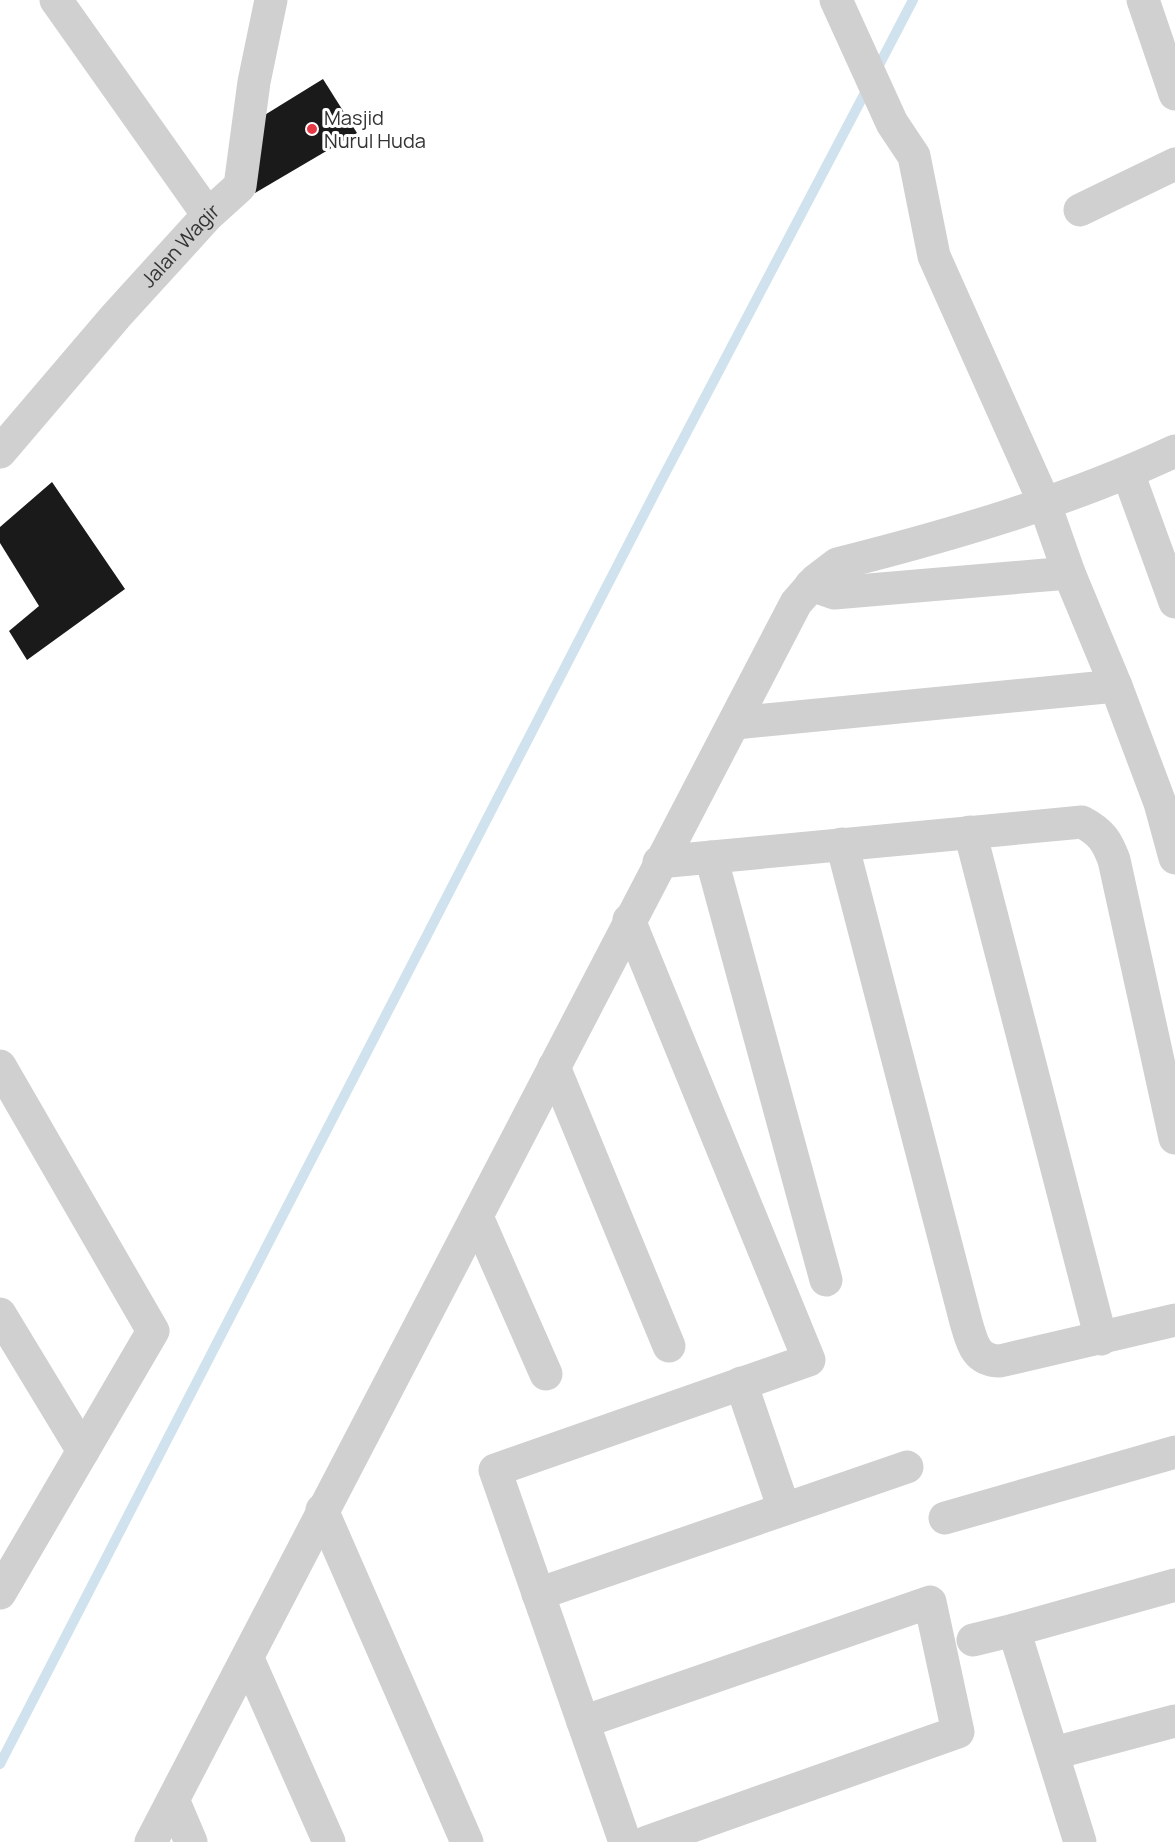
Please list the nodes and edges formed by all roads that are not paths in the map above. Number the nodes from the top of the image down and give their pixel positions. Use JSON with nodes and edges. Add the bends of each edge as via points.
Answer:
{"nodes":[{"id":1,"x":56,"y":0,"type":"edge"},
{"id":2,"x":271,"y":0,"type":"edge"},
{"id":3,"x":1143,"y":0,"type":"edge"},
{"id":4,"x":842,"y":14,"type":"edge"},
{"id":5,"x":1175,"y":94,"type":"edge"},
{"id":6,"x":1175,"y":164,"type":"edge"},
{"id":7,"x":1080,"y":210,"type":"dead end"},
{"id":8,"x":208,"y":216,"type":"junction"},
{"id":9,"x":1175,"y":451,"type":"edge"},
{"id":10,"x":0,"y":452,"type":"edge"},
{"id":11,"x":1128,"y":473,"type":"junction"},
{"id":12,"x":1044,"y":502,"type":"junction"},
{"id":13,"x":1069,"y":573,"type":"junction"},
{"id":14,"x":811,"y":585,"type":"junction"},
{"id":15,"x":1175,"y":602,"type":"edge"},
{"id":16,"x":1116,"y":686,"type":"junction"},
{"id":17,"x":735,"y":723,"type":"junction"},
{"id":18,"x":970,"y":832,"type":"junction"},
{"id":19,"x":842,"y":844,"type":"junction"},
{"id":20,"x":711,"y":857,"type":"junction"},
{"id":21,"x":1175,"y":858,"type":"edge"},
{"id":22,"x":659,"y":862,"type":"junction"},
{"id":23,"x":629,"y":920,"type":"junction"},
{"id":24,"x":0,"y":1066,"type":"edge"},
{"id":25,"x":554,"y":1067,"type":"junction"},
{"id":26,"x":1175,"y":1138,"type":"edge"},
{"id":27,"x":477,"y":1217,"type":"junction"},
{"id":28,"x":826,"y":1280,"type":"dead end"},
{"id":29,"x":0,"y":1314,"type":"edge"},
{"id":30,"x":1175,"y":1320,"type":"edge"},
{"id":31,"x":1101,"y":1340,"type":"junction"},
{"id":32,"x":669,"y":1346,"type":"dead end"},
{"id":33,"x":546,"y":1374,"type":"dead end"},
{"id":34,"x":741,"y":1383,"type":"junction"},
{"id":35,"x":83,"y":1451,"type":"junction"},
{"id":36,"x":1175,"y":1452,"type":"edge"},
{"id":37,"x":907,"y":1467,"type":"dead end"},
{"id":38,"x":784,"y":1509,"type":"junction"},
{"id":39,"x":322,"y":1510,"type":"junction"},
{"id":40,"x":945,"y":1518,"type":"dead end"},
{"id":41,"x":1175,"y":1585,"type":"edge"},
{"id":42,"x":0,"y":1593,"type":"edge"},
{"id":43,"x":538,"y":1594,"type":"junction"},
{"id":44,"x":1014,"y":1630,"type":"junction"},
{"id":45,"x":973,"y":1640,"type":"dead end"},
{"id":46,"x":248,"y":1659,"type":"junction"},
{"id":47,"x":1175,"y":1721,"type":"edge"},
{"id":48,"x":583,"y":1722,"type":"junction"},
{"id":49,"x":1054,"y":1753,"type":"junction"},
{"id":50,"x":174,"y":1802,"type":"junction"},
{"id":51,"x":151,"y":1842,"type":"edge"},
{"id":52,"x":191,"y":1842,"type":"edge"},
{"id":53,"x":328,"y":1842,"type":"edge"},
{"id":54,"x":467,"y":1842,"type":"edge"},
{"id":55,"x":625,"y":1842,"type":"edge"},
{"id":56,"x":647,"y":1842,"type":"edge"},
{"id":57,"x":1080,"y":1842,"type":"edge"}],
"edges":[{"from":1,"to":8,"type":"street"},
{"from":2,"to":8,"type":"street","name":"Jalan Wagir","via":[[254,82],[240,186]]},
{"from":3,"to":5,"type":"street"},
{"from":4,"to":12,"type":"street","via":[[892,123],[914,156],[934,255]]},
{"from":6,"to":7,"type":"street"},
{"from":8,"to":10,"type":"street","name":"Jalan Wagir"},
{"from":9,"to":11,"type":"street"},
{"from":11,"to":12,"type":"street"},
{"from":11,"to":15,"type":"street"},
{"from":12,"to":13,"type":"street"},
{"from":12,"to":14,"type":"street","via":[[837,564]]},
{"from":13,"to":14,"type":"street","via":[[834,593]]},
{"from":13,"to":16,"type":"street"},
{"from":14,"to":17,"type":"street","via":[[796,603]]},
{"from":16,"to":17,"type":"street"},
{"from":16,"to":21,"type":"street","via":[[1160,803]]},
{"from":17,"to":22,"type":"street"},
{"from":18,"to":19,"type":"street"},
{"from":18,"to":26,"type":"street","via":[[1082,822],[1106,840],[1114,860]]},
{"from":18,"to":31,"type":"street"},
{"from":19,"to":20,"type":"street"},
{"from":19,"to":31,"type":"street","via":[[974,1346],[987,1361],[1000,1361]]},
{"from":20,"to":22,"type":"street"},
{"from":20,"to":28,"type":"street"},
{"from":22,"to":23,"type":"street"},
{"from":23,"to":25,"type":"street"},
{"from":23,"to":34,"type":"street","via":[[808,1360]]},
{"from":24,"to":35,"type":"street","via":[[153,1331]]},
{"from":25,"to":27,"type":"street"},
{"from":25,"to":32,"type":"street"},
{"from":27,"to":33,"type":"street"},
{"from":27,"to":39,"type":"street"},
{"from":29,"to":35,"type":"street"},
{"from":30,"to":31,"type":"street"},
{"from":34,"to":38,"type":"street"},
{"from":34,"to":43,"type":"street","via":[[495,1470]]},
{"from":35,"to":42,"type":"street"},
{"from":36,"to":40,"type":"street"},
{"from":37,"to":38,"type":"street"},
{"from":38,"to":43,"type":"street"},
{"from":39,"to":46,"type":"street"},
{"from":39,"to":54,"type":"street"},
{"from":41,"to":44,"type":"street"},
{"from":43,"to":48,"type":"street"},
{"from":44,"to":45,"type":"street"},
{"from":44,"to":49,"type":"street"},
{"from":46,"to":50,"type":"street"},
{"from":46,"to":53,"type":"street"},
{"from":47,"to":49,"type":"street"},
{"from":48,"to":55,"type":"street"},
{"from":48,"to":56,"type":"street","via":[[930,1602],[958,1732]]},
{"from":49,"to":57,"type":"street"},
{"from":50,"to":51,"type":"street"},
{"from":50,"to":52,"type":"street"}]}
